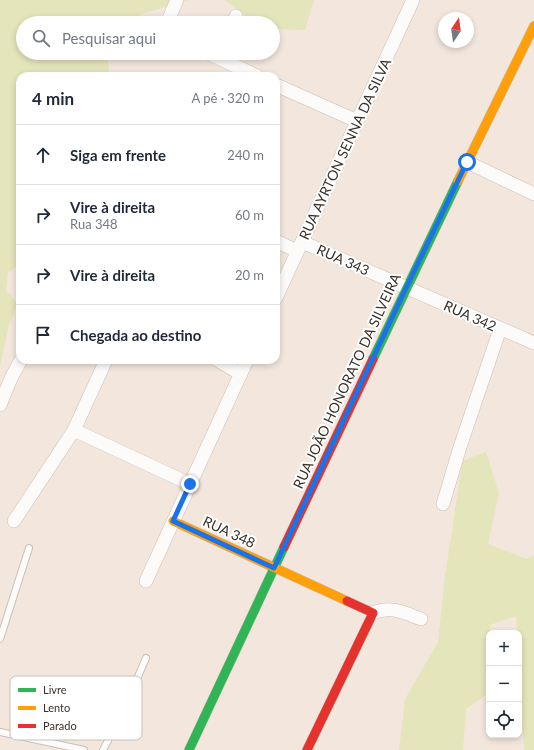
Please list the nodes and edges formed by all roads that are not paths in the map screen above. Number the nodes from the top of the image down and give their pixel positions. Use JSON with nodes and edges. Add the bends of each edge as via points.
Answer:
{"nodes":[{"id":1,"x":177,"y":0,"type":"edge"},
{"id":2,"x":413,"y":0,"type":"edge"},
{"id":3,"x":170,"y":16,"type":"edge"},
{"id":4,"x":534,"y":26,"type":"edge"},
{"id":5,"x":226,"y":60,"type":"edge"},
{"id":6,"x":249,"y":72,"type":"edge"},
{"id":7,"x":280,"y":87,"type":"edge"},
{"id":8,"x":357,"y":121,"type":"junction"},
{"id":9,"x":467,"y":162,"type":"junction"},
{"id":10,"x":534,"y":194,"type":"edge"},
{"id":11,"x":280,"y":242,"type":"edge"},
{"id":12,"x":300,"y":247,"type":"junction"},
{"id":13,"x":406,"y":288,"type":"junction"},
{"id":14,"x":280,"y":290,"type":"edge"},
{"id":15,"x":500,"y":329,"type":"junction"},
{"id":16,"x":534,"y":343,"type":"edge"},
{"id":17,"x":19,"y":364,"type":"edge"},
{"id":18,"x":104,"y":364,"type":"edge"},
{"id":19,"x":224,"y":364,"type":"edge"},
{"id":20,"x":245,"y":364,"type":"edge"},
{"id":21,"x":241,"y":374,"type":"junction"},
{"id":22,"x":0,"y":405,"type":"edge"},
{"id":23,"x":74,"y":430,"type":"junction"},
{"id":24,"x":190,"y":484,"type":"junction"},
{"id":25,"x":443,"y":504,"type":"dead end"},
{"id":26,"x":14,"y":521,"type":"dead end"},
{"id":27,"x":173,"y":521,"type":"junction"},
{"id":28,"x":29,"y":548,"type":"dead end"},
{"id":29,"x":274,"y":568,"type":"junction"},
{"id":30,"x":146,"y":580,"type":"dead end"},
{"id":31,"x":374,"y":612,"type":"junction"},
{"id":32,"x":421,"y":619,"type":"dead end"},
{"id":33,"x":0,"y":639,"type":"edge"},
{"id":34,"x":146,"y":658,"type":"dead end"},
{"id":35,"x":138,"y":676,"type":"edge"},
{"id":36,"x":0,"y":732,"type":"edge"},
{"id":37,"x":10,"y":734,"type":"edge"},
{"id":38,"x":37,"y":740,"type":"edge"},
{"id":39,"x":108,"y":740,"type":"edge"},
{"id":40,"x":84,"y":750,"type":"edge"},
{"id":41,"x":103,"y":750,"type":"edge"},
{"id":42,"x":189,"y":750,"type":"edge"},
{"id":43,"x":307,"y":750,"type":"edge"}],
"edges":[{"from":1,"to":3,"type":"street"},
{"from":2,"to":8,"type":"street","name":"RUA AYRTON SENNA DA SILVA"},
{"from":4,"to":9,"type":"main road","name":"RUA JOÃO HONORATO DA SILVEIRA"},
{"from":5,"to":6,"type":"street"},
{"from":7,"to":8,"type":"street"},
{"from":8,"to":12,"type":"street","name":"RUA AYRTON SENNA DA SILVA"},
{"from":9,"to":10,"type":"street"},
{"from":9,"to":13,"type":"main road","name":"RUA JOÃO HONORATO DA SILVEIRA"},
{"from":11,"to":12,"type":"street","name":"RUA 343"},
{"from":12,"to":13,"type":"street","name":"RUA 343"},
{"from":12,"to":14,"type":"street","name":"RUA AYRTON SENNA DA SILVA"},
{"from":13,"to":15,"type":"street","name":"RUA 342"},
{"from":13,"to":29,"type":"main road","name":"RUA JOÃO HONORATO DA SILVEIRA"},
{"from":15,"to":16,"type":"street","name":"RUA 342"},
{"from":15,"to":25,"type":"street"},
{"from":17,"to":22,"type":"street"},
{"from":18,"to":23,"type":"street"},
{"from":19,"to":21,"type":"street"},
{"from":20,"to":21,"type":"street"},
{"from":21,"to":24,"type":"street"},
{"from":23,"to":24,"type":"street"},
{"from":23,"to":26,"type":"street"},
{"from":24,"to":27,"type":"street"},
{"from":27,"to":29,"type":"main road","name":"RUA 348"},
{"from":27,"to":30,"type":"street"},
{"from":28,"to":33,"type":"lane"},
{"from":29,"to":31,"type":"main road","name":"RUA 348"},
{"from":29,"to":42,"type":"main road","name":"RUA JOÃO HONORATO DA SILVEIRA"},
{"from":31,"to":32,"type":"street","via":[[388,609]]},
{"from":31,"to":43,"type":"main road"},
{"from":34,"to":35,"type":"lane"},
{"from":36,"to":37,"type":"lane"},
{"from":38,"to":40,"type":"lane"},
{"from":39,"to":41,"type":"lane"}]}
